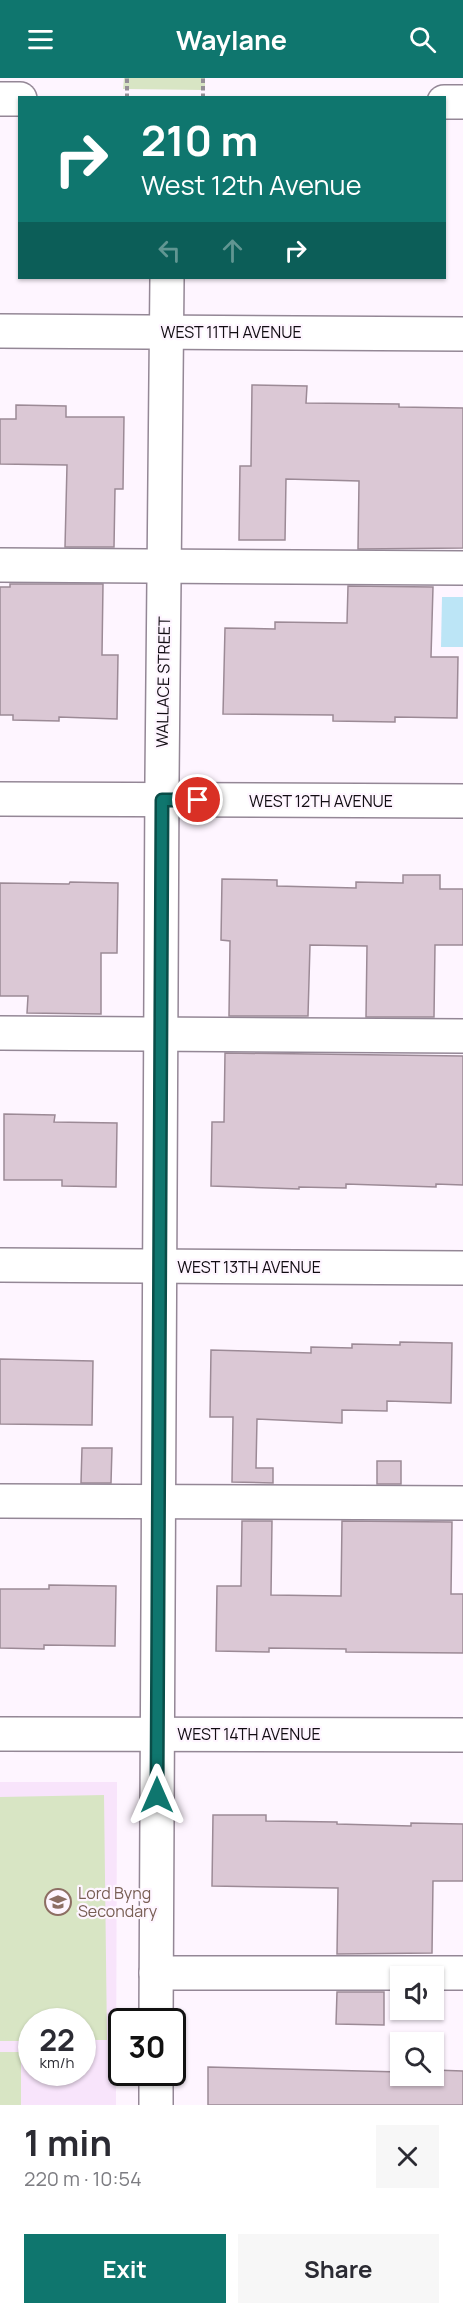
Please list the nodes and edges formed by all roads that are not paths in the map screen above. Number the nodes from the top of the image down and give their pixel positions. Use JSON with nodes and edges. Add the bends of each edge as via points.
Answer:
{"nodes":[{"id":1,"x":0,"y":99,"type":"edge"},
{"id":2,"x":18,"y":99,"type":"edge"},
{"id":3,"x":446,"y":102,"type":"edge"},
{"id":4,"x":463,"y":102,"type":"edge"},
{"id":5,"x":167,"y":279,"type":"edge"},
{"id":6,"x":0,"y":331,"type":"edge"},
{"id":7,"x":167,"y":332,"type":"junction"},
{"id":8,"x":463,"y":334,"type":"edge"},
{"id":9,"x":0,"y":565,"type":"edge"},
{"id":10,"x":165,"y":566,"type":"junction"},
{"id":11,"x":463,"y":568,"type":"edge"},
{"id":12,"x":0,"y":799,"type":"edge"},
{"id":13,"x":162,"y":800,"type":"junction"},
{"id":14,"x":463,"y":801,"type":"edge"},
{"id":15,"x":0,"y":1033,"type":"edge"},
{"id":16,"x":161,"y":1034,"type":"junction"},
{"id":17,"x":463,"y":1036,"type":"edge"},
{"id":18,"x":0,"y":1265,"type":"edge"},
{"id":19,"x":160,"y":1266,"type":"junction"},
{"id":20,"x":463,"y":1268,"type":"edge"},
{"id":21,"x":0,"y":1501,"type":"edge"},
{"id":22,"x":158,"y":1502,"type":"junction"},
{"id":23,"x":463,"y":1503,"type":"edge"},
{"id":24,"x":0,"y":1734,"type":"edge"},
{"id":25,"x":157,"y":1734,"type":"junction"},
{"id":26,"x":463,"y":1735,"type":"edge"},
{"id":27,"x":156,"y":1973,"type":"junction"},
{"id":28,"x":463,"y":1973,"type":"edge"},
{"id":29,"x":156,"y":2008,"type":"edge"},
{"id":30,"x":156,"y":2086,"type":"edge"},
{"id":31,"x":156,"y":2105,"type":"edge"}],
"edges":[{"from":1,"to":2,"type":"street"},
{"from":3,"to":4,"type":"street"},
{"from":5,"to":7,"type":"street","name":"WALLACE STREET"},
{"from":6,"to":7,"type":"street","name":"WEST 11TH AVENUE"},
{"from":7,"to":8,"type":"street","name":"WEST 11TH AVENUE"},
{"from":7,"to":10,"type":"street","name":"WALLACE STREET"},
{"from":9,"to":10,"type":"street"},
{"from":10,"to":11,"type":"street"},
{"from":10,"to":13,"type":"street","name":"WALLACE STREET"},
{"from":12,"to":13,"type":"street","name":"WEST 12TH AVENUE"},
{"from":13,"to":14,"type":"street","name":"WEST 12TH AVENUE"},
{"from":13,"to":16,"type":"street","name":"WALLACE STREET"},
{"from":15,"to":16,"type":"street"},
{"from":16,"to":17,"type":"street"},
{"from":16,"to":19,"type":"street","name":"WALLACE STREET"},
{"from":18,"to":19,"type":"street","name":"WEST 13TH AVENUE"},
{"from":19,"to":20,"type":"street","name":"WEST 13TH AVENUE"},
{"from":19,"to":22,"type":"street","name":"WALLACE STREET"},
{"from":21,"to":22,"type":"street"},
{"from":22,"to":23,"type":"street"},
{"from":22,"to":25,"type":"street","name":"WALLACE STREET"},
{"from":24,"to":25,"type":"street","name":"WEST 14TH AVENUE"},
{"from":25,"to":26,"type":"street","name":"WEST 14TH AVENUE"},
{"from":25,"to":27,"type":"street","name":"WALLACE STREET"},
{"from":27,"to":28,"type":"street"},
{"from":27,"to":29,"type":"street","name":"WALLACE STREET"},
{"from":30,"to":31,"type":"street"}]}
